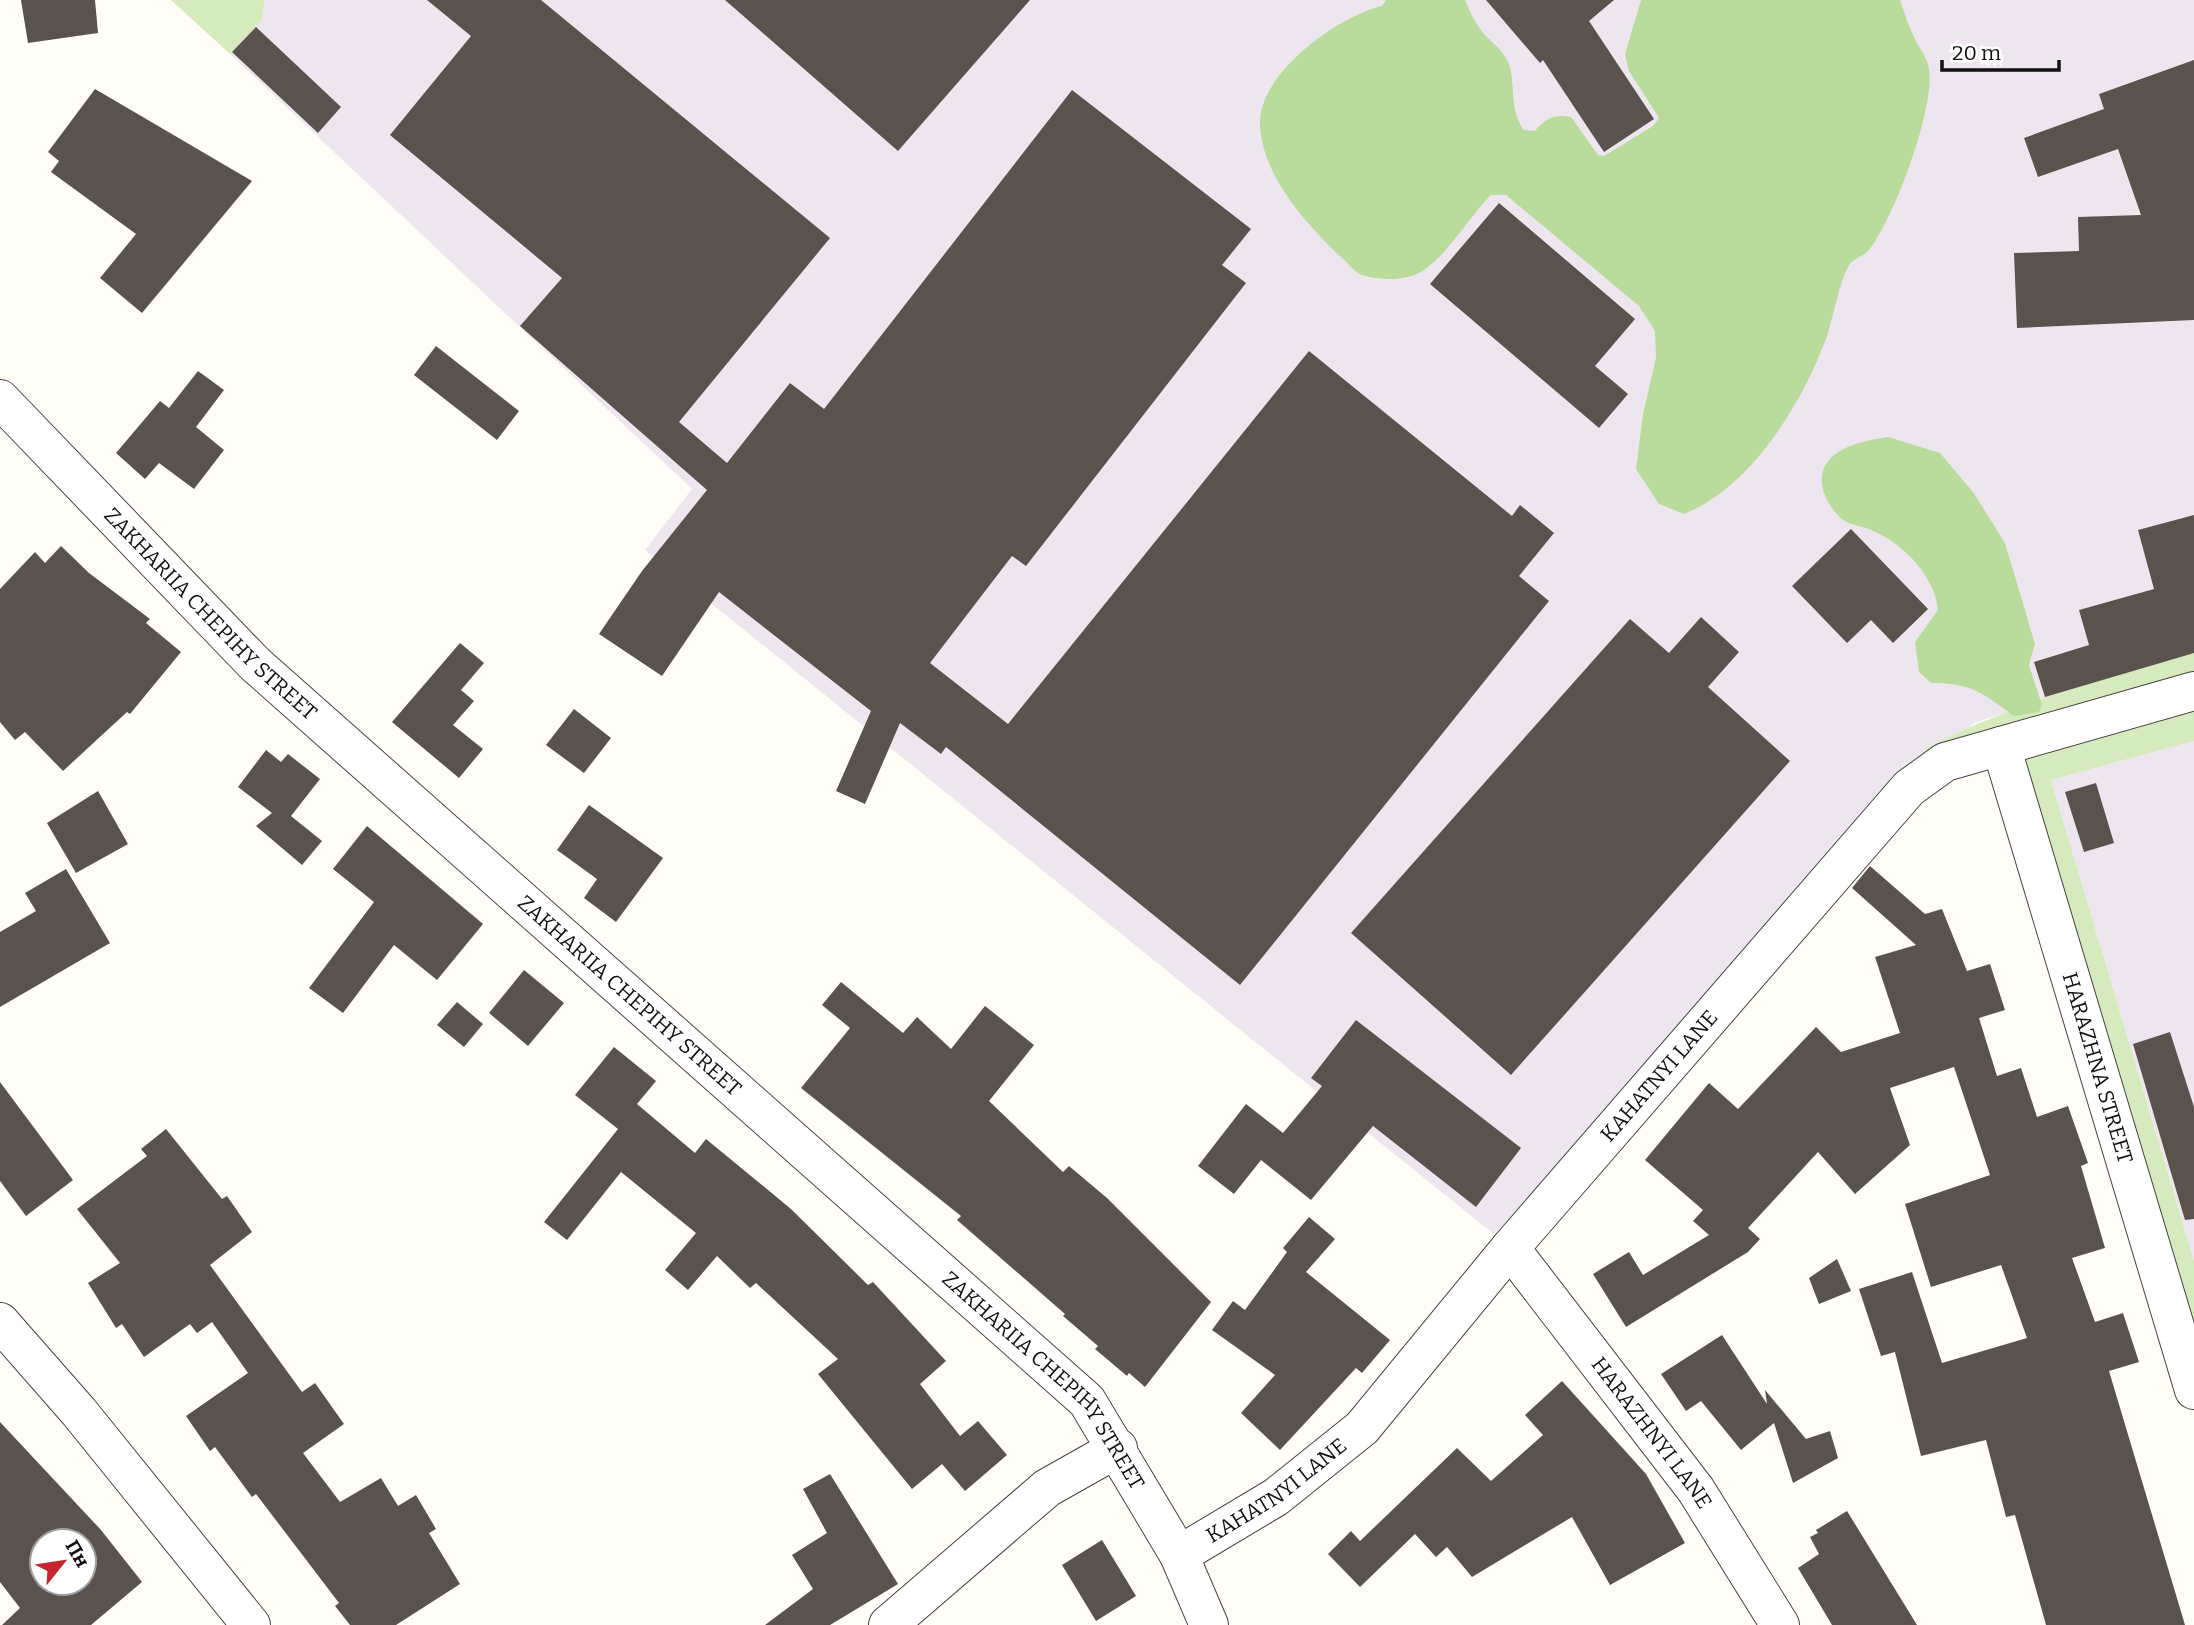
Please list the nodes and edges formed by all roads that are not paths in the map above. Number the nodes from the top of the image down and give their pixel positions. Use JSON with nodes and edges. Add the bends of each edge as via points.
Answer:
{"nodes":[{"id":1,"x":0,"y":399,"type":"edge"},
{"id":2,"x":2194,"y":691,"type":"edge"},
{"id":3,"x":2001,"y":746,"type":"junction"},
{"id":4,"x":1510,"y":1248,"type":"junction"},
{"id":5,"x":0,"y":1322,"type":"edge"},
{"id":6,"x":2194,"y":1390,"type":"edge"},
{"id":7,"x":1118,"y":1448,"type":"junction"},
{"id":8,"x":1179,"y":1555,"type":"junction"},
{"id":9,"x":251,"y":1625,"type":"edge"},
{"id":10,"x":888,"y":1625,"type":"edge"},
{"id":11,"x":1209,"y":1625,"type":"edge"},
{"id":12,"x":1780,"y":1625,"type":"edge"}],
"edges":[{"from":1,"to":7,"type":"street","name":"ZAKHARIIA CHEPIHY STREET","via":[[255,664],[1087,1401]]},
{"from":2,"to":3,"type":"street","name":"KAHATNYI LANE"},
{"from":3,"to":4,"type":"street","name":"KAHATNYI LANE","via":[[1945,762],[1909,788]]},
{"from":3,"to":6,"type":"street","name":"HARAZHNA STREET"},
{"from":4,"to":8,"type":"street","name":"KAHATNYI LANE","via":[[1362,1428],[1276,1497]]},
{"from":4,"to":12,"type":"street","name":"HARAZHNYI LANE","via":[[1696,1490]]},
{"from":5,"to":9,"type":"street"},
{"from":7,"to":8,"type":"street","name":"ZAKHARIIA CHEPIHY STREET"},
{"from":7,"to":10,"type":"street","via":[[1047,1488]]},
{"from":8,"to":11,"type":"street","name":"ZAKHARIIA CHEPIHY STREET"}]}
